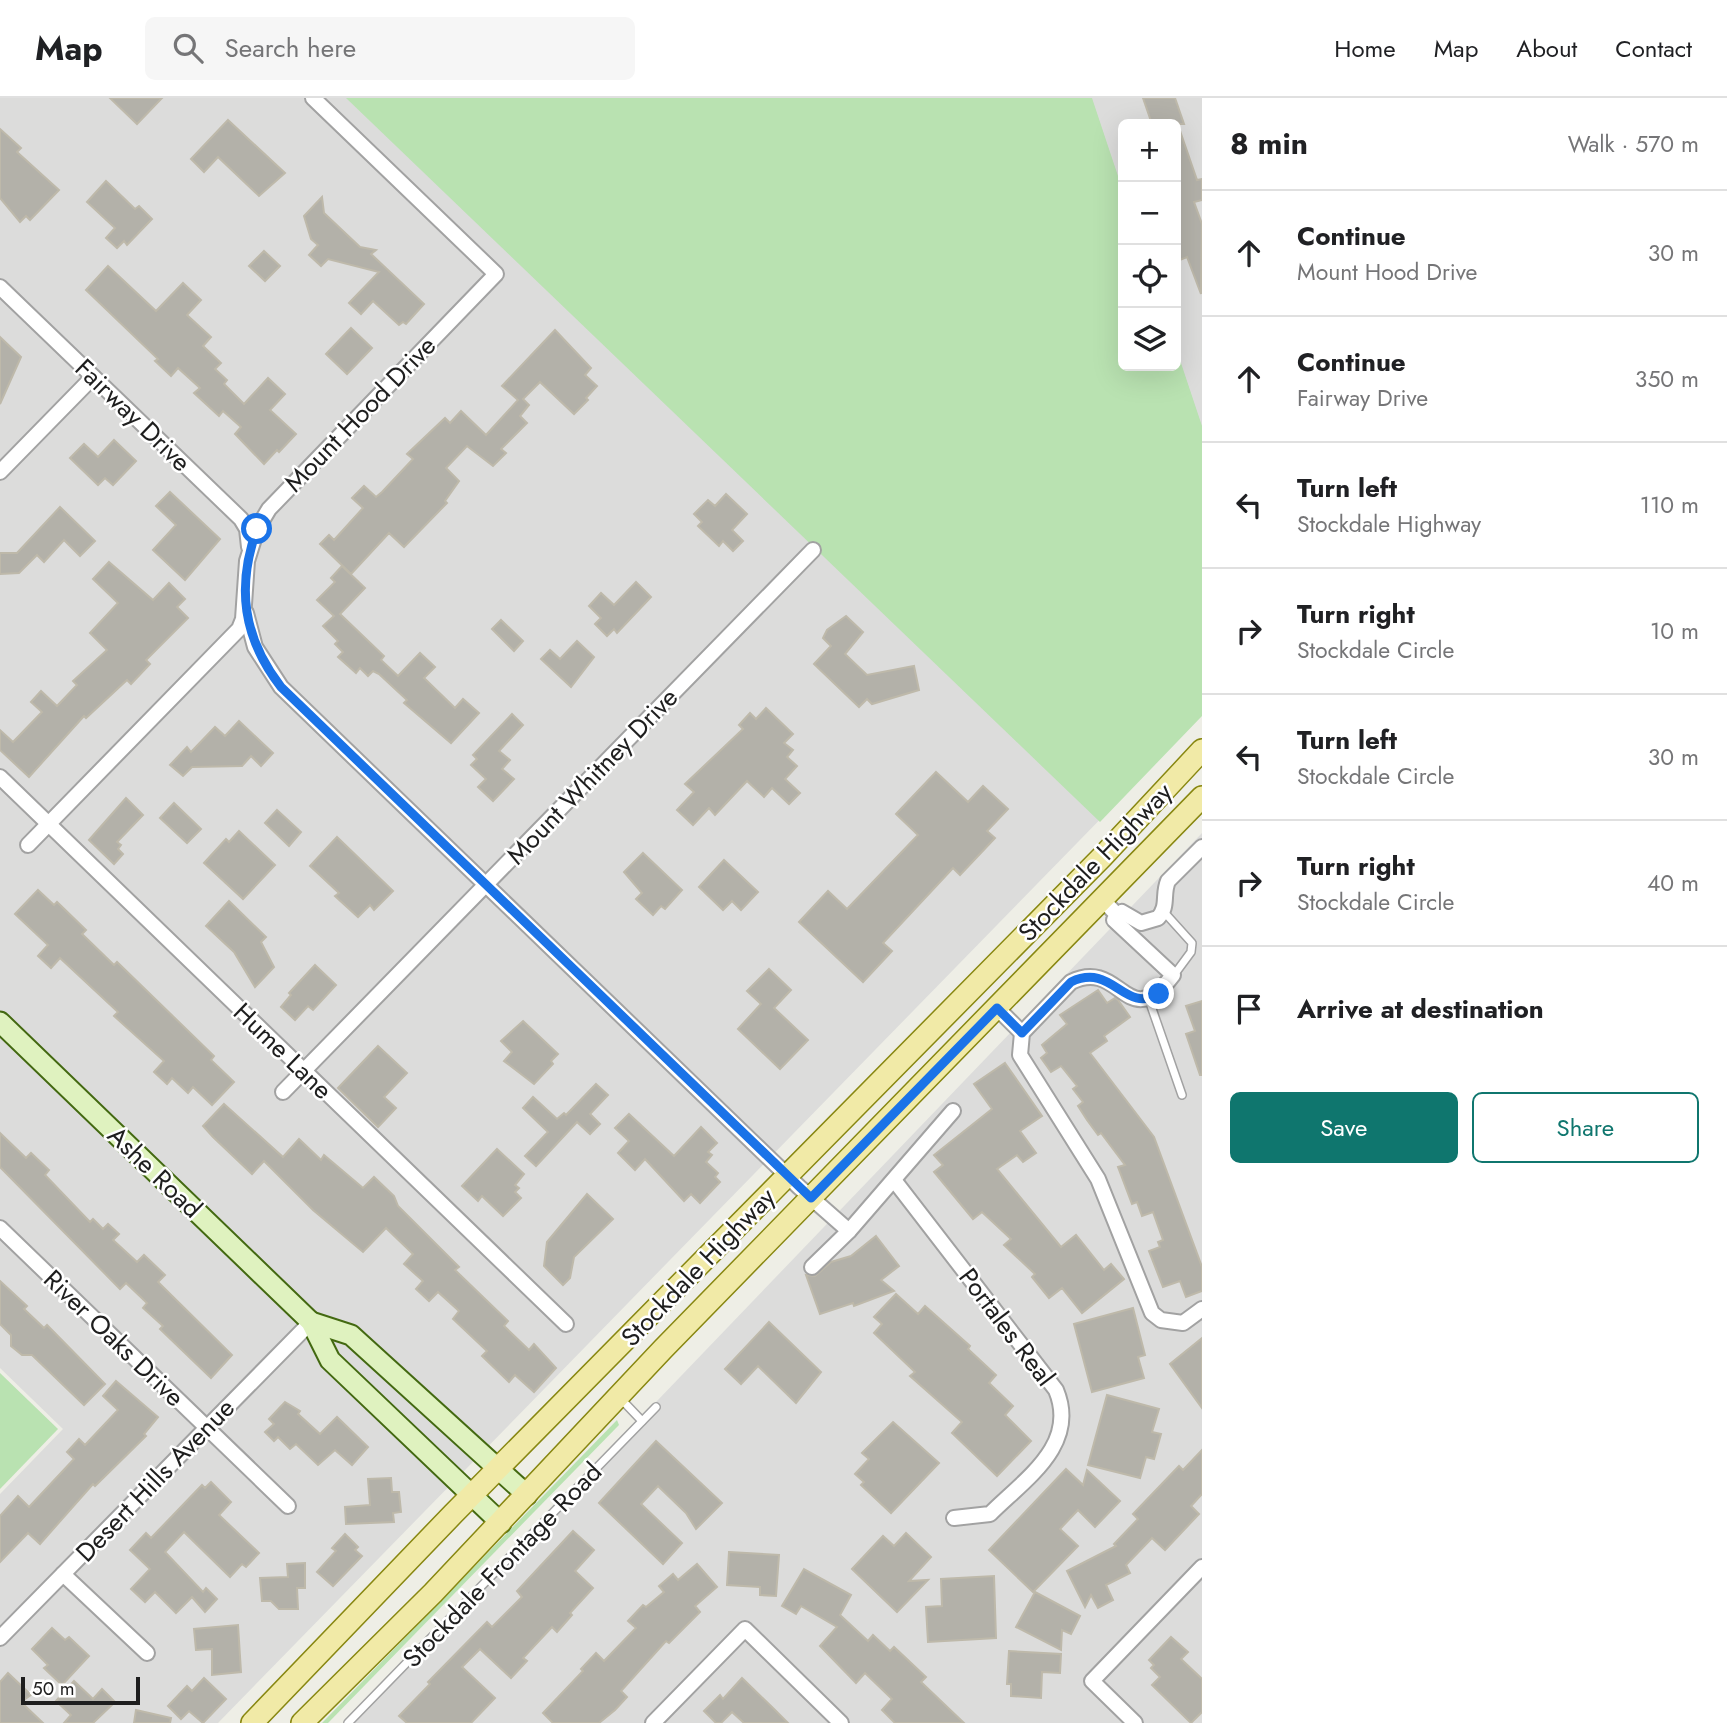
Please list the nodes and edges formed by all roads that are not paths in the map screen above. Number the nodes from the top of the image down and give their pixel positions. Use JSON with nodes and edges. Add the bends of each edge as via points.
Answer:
{"nodes":[{"id":1,"x":313,"y":98,"type":"edge"},
{"id":2,"x":0,"y":286,"type":"edge"},
{"id":3,"x":93,"y":377,"type":"junction"},
{"id":4,"x":0,"y":472,"type":"edge"},
{"id":5,"x":813,"y":551,"type":"dead end"},
{"id":6,"x":249,"y":552,"type":"junction"},
{"id":7,"x":244,"y":605,"type":"junction"},
{"id":8,"x":1202,"y":750,"type":"edge"},
{"id":9,"x":0,"y":777,"type":"edge"},
{"id":10,"x":1202,"y":797,"type":"edge"},
{"id":11,"x":49,"y":824,"type":"junction"},
{"id":12,"x":28,"y":845,"type":"dead end"},
{"id":13,"x":1202,"y":847,"type":"edge"},
{"id":14,"x":485,"y":886,"type":"junction"},
{"id":15,"x":1102,"y":899,"type":"junction"},
{"id":16,"x":1164,"y":912,"type":"junction"},
{"id":17,"x":1118,"y":916,"type":"junction"},
{"id":18,"x":1173,"y":975,"type":"junction"},
{"id":19,"x":1149,"y":1000,"type":"junction"},
{"id":20,"x":997,"y":1008,"type":"junction"},
{"id":21,"x":0,"y":1022,"type":"edge"},
{"id":22,"x":1022,"y":1033,"type":"junction"},
{"id":23,"x":304,"y":1071,"type":"junction"},
{"id":24,"x":283,"y":1092,"type":"dead end"},
{"id":25,"x":1182,"y":1095,"type":"dead end"},
{"id":26,"x":953,"y":1111,"type":"dead end"},
{"id":27,"x":894,"y":1180,"type":"junction"},
{"id":28,"x":799,"y":1187,"type":"junction"},
{"id":29,"x":0,"y":1228,"type":"edge"},
{"id":30,"x":849,"y":1231,"type":"junction"},
{"id":31,"x":812,"y":1267,"type":"dead end"},
{"id":32,"x":1202,"y":1309,"type":"edge"},
{"id":33,"x":311,"y":1322,"type":"junction"},
{"id":34,"x":566,"y":1324,"type":"dead end"},
{"id":35,"x":618,"y":1396,"type":"junction"},
{"id":36,"x":656,"y":1407,"type":"dead end"},
{"id":37,"x":642,"y":1421,"type":"junction"},
{"id":38,"x":206,"y":1427,"type":"junction"},
{"id":39,"x":498,"y":1470,"type":"junction"},
{"id":40,"x":527,"y":1495,"type":"junction"},
{"id":41,"x":471,"y":1497,"type":"junction"},
{"id":42,"x":288,"y":1506,"type":"dead end"},
{"id":43,"x":954,"y":1518,"type":"dead end"},
{"id":44,"x":501,"y":1523,"type":"junction"},
{"id":45,"x":1202,"y":1567,"type":"edge"},
{"id":46,"x":63,"y":1574,"type":"junction"},
{"id":47,"x":0,"y":1638,"type":"edge"},
{"id":48,"x":147,"y":1653,"type":"dead end"},
{"id":49,"x":252,"y":1723,"type":"edge"},
{"id":50,"x":302,"y":1723,"type":"edge"},
{"id":51,"x":348,"y":1723,"type":"edge"},
{"id":52,"x":653,"y":1723,"type":"edge"},
{"id":53,"x":841,"y":1723,"type":"edge"},
{"id":54,"x":1135,"y":1723,"type":"edge"}],
"edges":[{"from":1,"to":6,"type":"street","name":"Mount Hood Drive","via":[[496,274],[283,492],[257,529]]},
{"from":2,"to":3,"type":"street","name":"Fairway Drive"},
{"from":3,"to":4,"type":"street"},
{"from":3,"to":6,"type":"street","name":"Fairway Drive","via":[[241,519]]},
{"from":5,"to":14,"type":"street","name":"Mount Whitney Drive"},
{"from":6,"to":7,"type":"street","name":"Mount Hood Drive"},
{"from":7,"to":11,"type":"street","name":"Mount Hood Drive","via":[[239,629]]},
{"from":7,"to":14,"type":"street","via":[[255,647],[281,687]]},
{"from":8,"to":28,"type":"main road","name":"Stockdale Highway"},
{"from":9,"to":11,"type":"street","name":"Hume Lane"},
{"from":10,"to":15,"type":"main road","name":"Stockdale Highway"},
{"from":11,"to":12,"type":"street","name":"Mount Hood Drive"},
{"from":11,"to":23,"type":"street","name":"Hume Lane"},
{"from":13,"to":16,"type":"street","via":[[1168,881]]},
{"from":14,"to":23,"type":"street","name":"Mount Whitney Drive"},
{"from":14,"to":28,"type":"street"},
{"from":15,"to":17,"type":"street"},
{"from":15,"to":20,"type":"main road","name":"Stockdale Highway"},
{"from":16,"to":17,"type":"street","via":[[1141,923],[1122,912]]},
{"from":16,"to":18,"type":"lane","via":[[1192,943],[1191,952]]},
{"from":17,"to":18,"type":"street","via":[[1114,920]]},
{"from":18,"to":19,"type":"street"},
{"from":19,"to":22,"type":"street","via":[[1128,997],[1103,978],[1081,977]]},
{"from":19,"to":25,"type":"lane"},
{"from":20,"to":22,"type":"street"},
{"from":20,"to":28,"type":"main road","name":"Stockdale Highway"},
{"from":21,"to":33,"type":"street","name":"Ashe Road"},
{"from":22,"to":32,"type":"street","via":[[1020,1055],[1098,1179],[1152,1312],[1161,1320],[1183,1323]]},
{"from":23,"to":24,"type":"street","name":"Mount Whitney Drive"},
{"from":23,"to":34,"type":"street","name":"Hume Lane"},
{"from":26,"to":27,"type":"street"},
{"from":27,"to":30,"type":"street"},
{"from":27,"to":43,"type":"street","name":"Portales Real","via":[[1056,1390],[1062,1404],[1062,1433],[1048,1455],[990,1514]]},
{"from":28,"to":30,"type":"street"},
{"from":28,"to":35,"type":"main road","name":"Stockdale Highway"},
{"from":28,"to":39,"type":"main road","name":"Stockdale Highway"},
{"from":29,"to":38,"type":"street","name":"River Oaks Drive"},
{"from":30,"to":31,"type":"street"},
{"from":33,"to":38,"type":"street","name":"Desert Hills Avenue"},
{"from":33,"to":39,"type":"street","name":"Ashe Road","via":[[351,1335]]},
{"from":33,"to":41,"type":"street","name":"Ashe Road","via":[[330,1360]]},
{"from":35,"to":37,"type":"lane"},
{"from":35,"to":40,"type":"main road","name":"Stockdale Highway"},
{"from":36,"to":37,"type":"lane","name":"Stockdale Frontage Road"},
{"from":37,"to":51,"type":"lane","name":"Stockdale Frontage Road"},
{"from":38,"to":42,"type":"street","name":"River Oaks Drive"},
{"from":38,"to":46,"type":"street","name":"Desert Hills Avenue"},
{"from":39,"to":40,"type":"street","name":"Ashe Road"},
{"from":39,"to":41,"type":"main road","name":"Stockdale Highway"},
{"from":40,"to":44,"type":"main road","name":"Stockdale Highway"},
{"from":41,"to":44,"type":"street","name":"Ashe Road"},
{"from":41,"to":49,"type":"main road","name":"Stockdale Highway"},
{"from":44,"to":50,"type":"main road","name":"Stockdale Highway"},
{"from":45,"to":54,"type":"street","via":[[1091,1681]]},
{"from":46,"to":47,"type":"street","name":"Desert Hills Avenue"},
{"from":46,"to":48,"type":"street"},
{"from":52,"to":53,"type":"street","via":[[745,1629]]}]}
